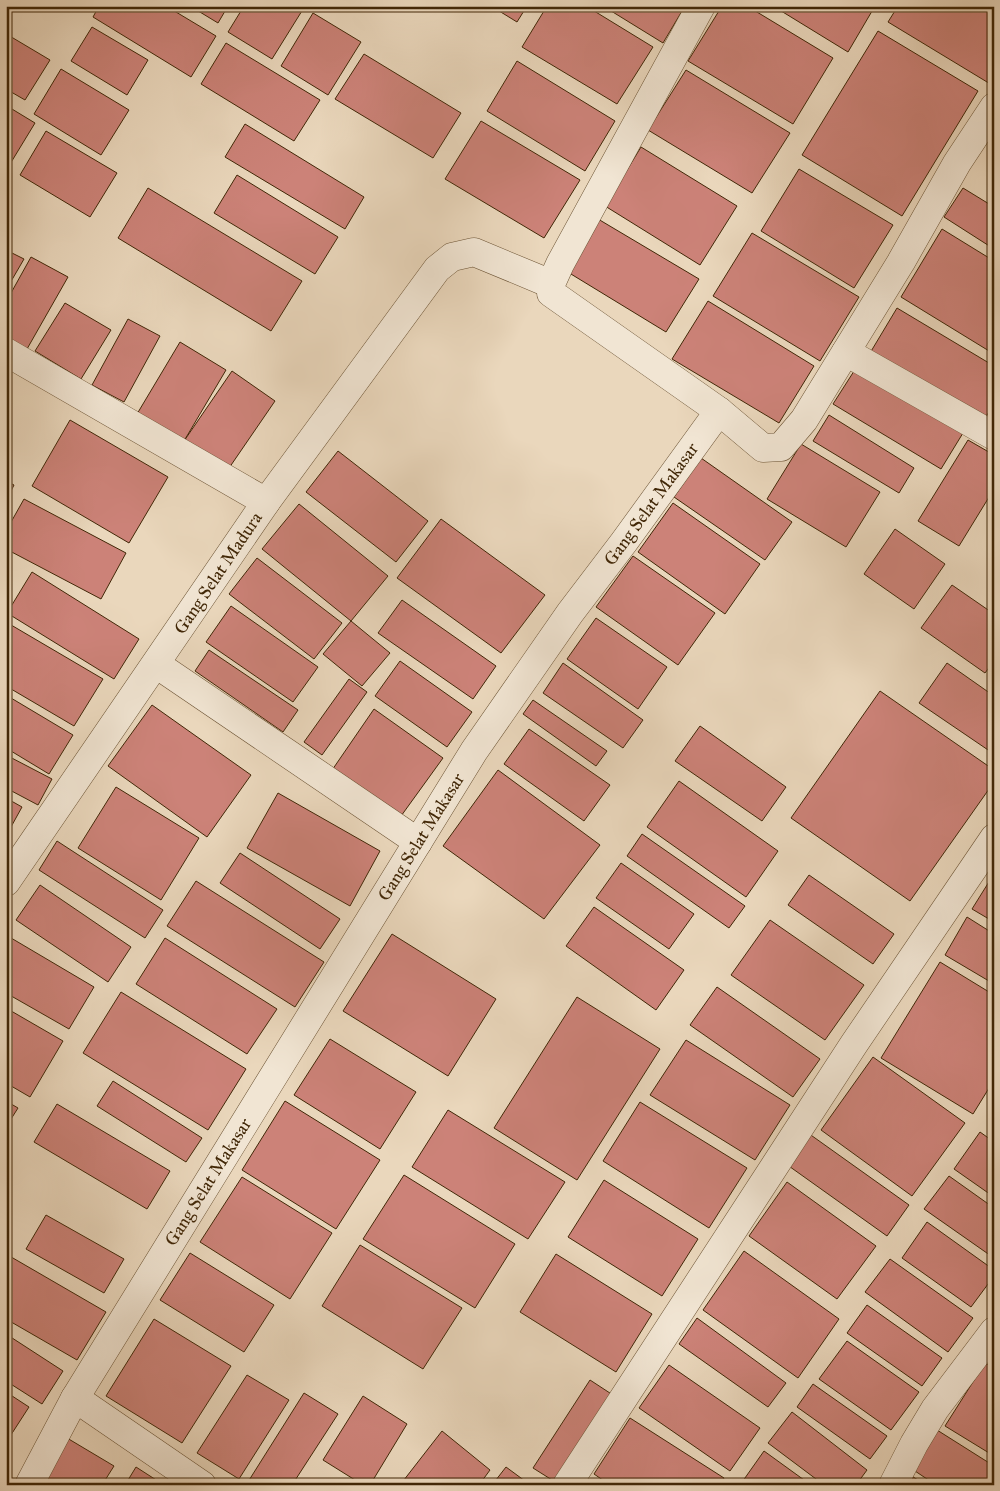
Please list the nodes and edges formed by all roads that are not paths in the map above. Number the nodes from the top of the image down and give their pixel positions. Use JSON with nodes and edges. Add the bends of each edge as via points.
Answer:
{"nodes":[{"id":1,"x":701,"y":6,"type":"edge"},
{"id":2,"x":994,"y":107,"type":"edge"},
{"id":3,"x":555,"y":274,"type":"junction"},
{"id":4,"x":6,"y":352,"type":"edge"},
{"id":5,"x":846,"y":352,"type":"junction"},
{"id":6,"x":719,"y":411,"type":"junction"},
{"id":7,"x":994,"y":436,"type":"edge"},
{"id":8,"x":266,"y":502,"type":"junction"},
{"id":9,"x":156,"y":664,"type":"junction"},
{"id":10,"x":994,"y":838,"type":"edge"},
{"id":11,"x":418,"y":842,"type":"junction"},
{"id":12,"x":6,"y":882,"type":"edge"},
{"id":13,"x":994,"y":1330,"type":"edge"},
{"id":14,"x":75,"y":1398,"type":"junction"},
{"id":15,"x":29,"y":1485,"type":"edge"},
{"id":16,"x":202,"y":1485,"type":"edge"},
{"id":17,"x":567,"y":1485,"type":"edge"},
{"id":18,"x":893,"y":1485,"type":"edge"}],
"edges":[{"from":1,"to":3,"type":"street"},
{"from":2,"to":5,"type":"street","via":[[957,162]]},
{"from":3,"to":6,"type":"street","via":[[551,293]]},
{"from":3,"to":8,"type":"street","name":"Gang Selat Madura","via":[[474,252],[452,257],[437,269]]},
{"from":4,"to":8,"type":"street"},
{"from":5,"to":6,"type":"street","via":[[804,420],[781,447],[763,448]]},
{"from":5,"to":7,"type":"street"},
{"from":6,"to":11,"type":"street","name":"Gang Selat Makasar","via":[[570,613],[474,751]]},
{"from":8,"to":9,"type":"street","name":"Gang Selat Madura"},
{"from":9,"to":11,"type":"street"},
{"from":9,"to":12,"type":"street","name":"Gang Selat Madura"},
{"from":10,"to":17,"type":"street","via":[[854,1044]]},
{"from":11,"to":14,"type":"street","name":"Gang Selat Makasar"},
{"from":13,"to":18,"type":"street","via":[[935,1408]]},
{"from":14,"to":15,"type":"street","name":"Gang Selat Makasar"},
{"from":14,"to":16,"type":"street"}]}
